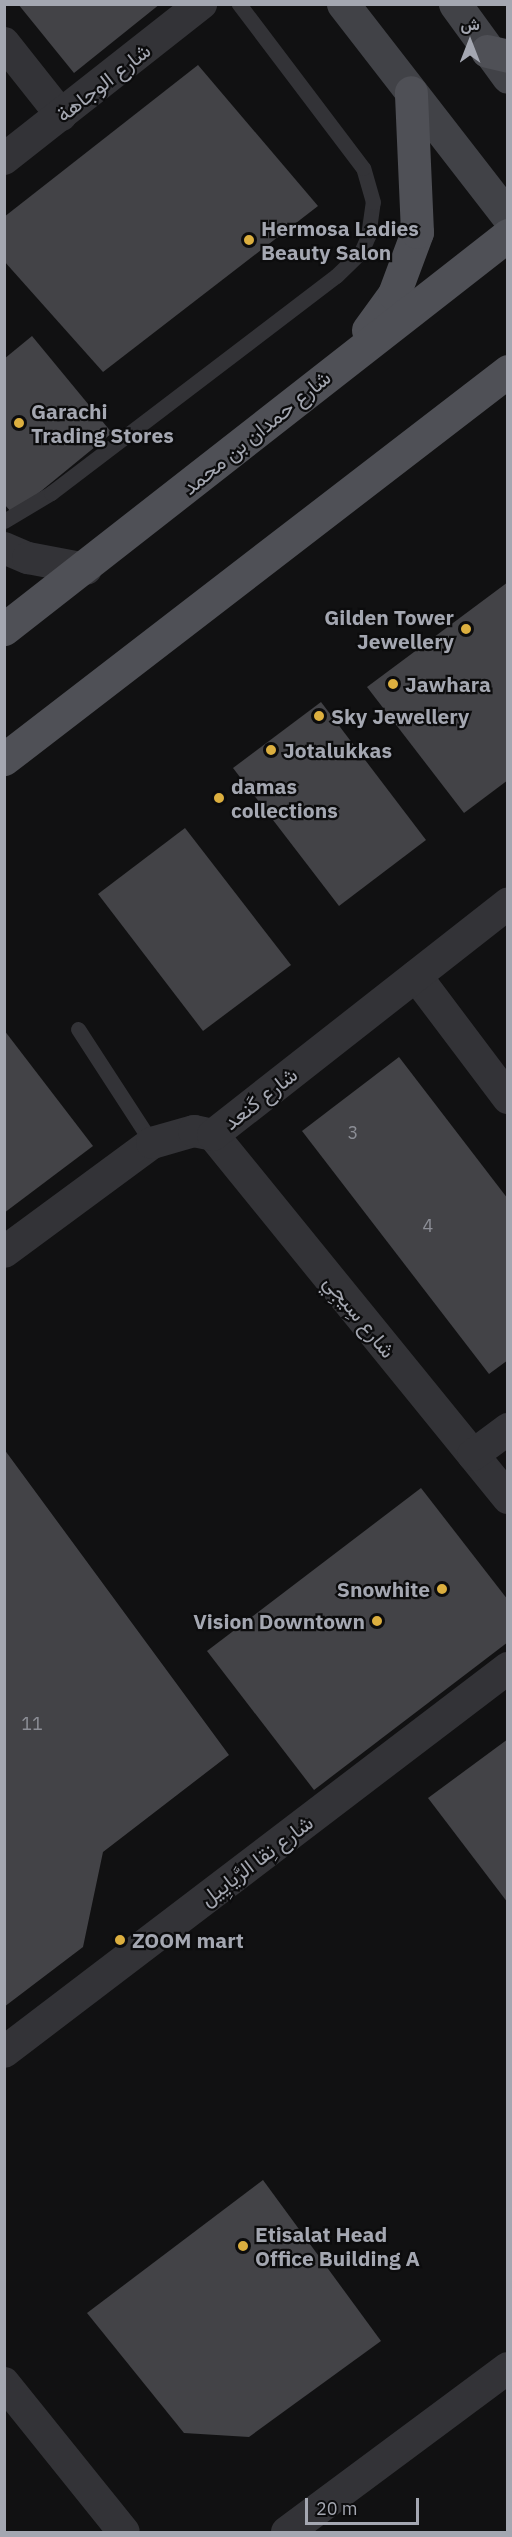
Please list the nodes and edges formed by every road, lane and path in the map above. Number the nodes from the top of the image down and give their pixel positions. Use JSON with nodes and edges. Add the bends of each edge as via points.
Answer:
{"nodes":[{"id":1,"x":201,"y":4,"type":"edge"},
{"id":2,"x":238,"y":4,"type":"edge"},
{"id":3,"x":343,"y":4,"type":"edge"},
{"id":4,"x":455,"y":4,"type":"edge"},
{"id":5,"x":4,"y":43,"type":"edge"},
{"id":6,"x":497,"y":54,"type":"edge"},
{"id":7,"x":507,"y":77,"type":"edge"},
{"id":8,"x":411,"y":92,"type":"junction"},
{"id":9,"x":61,"y":115,"type":"junction"},
{"id":10,"x":4,"y":159,"type":"edge"},
{"id":11,"x":507,"y":217,"type":"edge"},
{"id":12,"x":507,"y":235,"type":"edge"},
{"id":13,"x":350,"y":357,"type":"junction"},
{"id":14,"x":507,"y":370,"type":"edge"},
{"id":15,"x":4,"y":521,"type":"edge"},
{"id":16,"x":4,"y":548,"type":"edge"},
{"id":17,"x":86,"y":569,"type":"junction"},
{"id":18,"x":4,"y":629,"type":"edge"},
{"id":19,"x":4,"y":759,"type":"edge"},
{"id":20,"x":507,"y":904,"type":"edge"},
{"id":21,"x":416,"y":976,"type":"junction"},
{"id":22,"x":78,"y":1029,"type":"dead end"},
{"id":23,"x":507,"y":1098,"type":"edge"},
{"id":24,"x":213,"y":1135,"type":"junction"},
{"id":25,"x":152,"y":1143,"type":"junction"},
{"id":26,"x":4,"y":1252,"type":"edge"},
{"id":27,"x":507,"y":1429,"type":"edge"},
{"id":28,"x":473,"y":1455,"type":"junction"},
{"id":29,"x":507,"y":1498,"type":"edge"},
{"id":30,"x":507,"y":1668,"type":"edge"},
{"id":31,"x":4,"y":2052,"type":"edge"},
{"id":32,"x":507,"y":2368,"type":"edge"},
{"id":33,"x":4,"y":2383,"type":"edge"},
{"id":34,"x":124,"y":2532,"type":"edge"},
{"id":35,"x":286,"y":2532,"type":"edge"}],
"edges":[{"from":1,"to":9,"type":"street","name":"شارع الوجاهة"},
{"from":2,"to":15,"type":"lane","via":[[363,168],[373,202],[368,236],[361,252],[336,276],[51,493]]},
{"from":3,"to":8,"type":"street"},
{"from":4,"to":6,"type":"street"},
{"from":5,"to":9,"type":"street"},
{"from":6,"to":7,"type":"street"},
{"from":8,"to":11,"type":"street"},
{"from":8,"to":13,"type":"main road","via":[[417,232],[394,294]]},
{"from":9,"to":10,"type":"street","name":"شارع الوجاهة"},
{"from":12,"to":13,"type":"main road","name":"شارع حمدان بن محمد"},
{"from":13,"to":17,"type":"main road","name":"شارع حمدان بن محمد"},
{"from":14,"to":19,"type":"main road"},
{"from":16,"to":17,"type":"street","via":[[28,558]]},
{"from":17,"to":18,"type":"main road","name":"شارع حمدان بن محمد"},
{"from":20,"to":21,"type":"street","name":"شارع كَنعد"},
{"from":21,"to":23,"type":"street"},
{"from":21,"to":24,"type":"street","name":"شارع كَنعد"},
{"from":22,"to":25,"type":"lane"},
{"from":24,"to":25,"type":"street","name":"شارع كَنعد","via":[[194,1131]]},
{"from":24,"to":28,"type":"street","name":"شارع سِيجِي"},
{"from":25,"to":26,"type":"street","name":"شارع كَنعد"},
{"from":27,"to":28,"type":"street"},
{"from":28,"to":29,"type":"street","name":"شارع سِيجِي"},
{"from":30,"to":31,"type":"street","name":"شارع نِقا الرَّيايِيل"},
{"from":32,"to":35,"type":"street"},
{"from":33,"to":34,"type":"street"}]}
